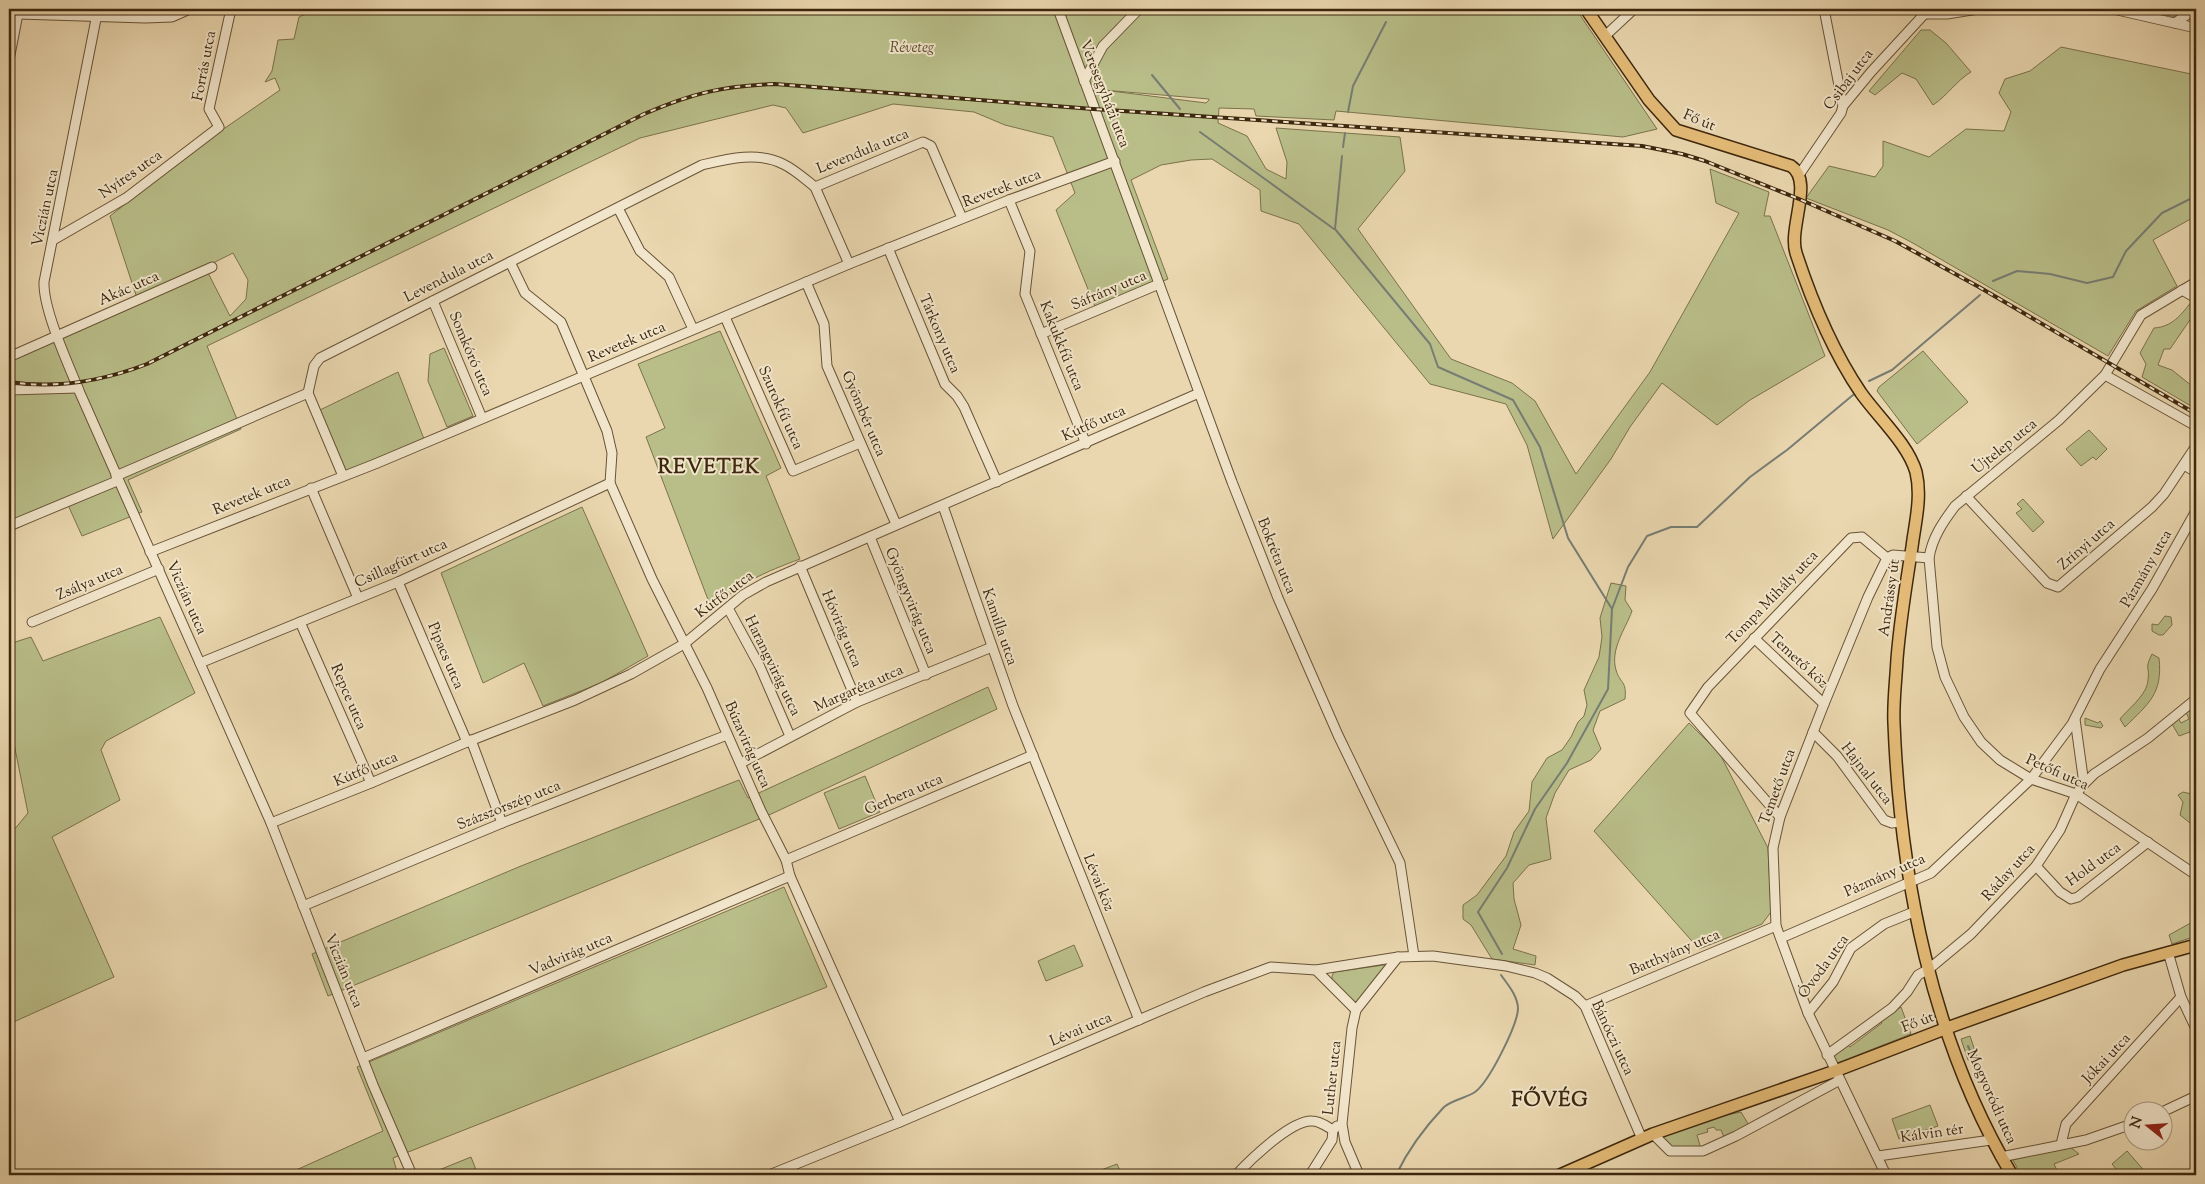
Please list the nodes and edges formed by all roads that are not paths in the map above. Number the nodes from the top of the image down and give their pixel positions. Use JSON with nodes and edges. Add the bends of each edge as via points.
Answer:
{"nodes":[{"id":1,"x":190,"y":9,"type":"edge"},
{"id":2,"x":231,"y":9,"type":"edge"},
{"id":3,"x":1058,"y":9,"type":"edge"},
{"id":4,"x":1139,"y":9,"type":"edge"},
{"id":5,"x":1586,"y":9,"type":"edge"},
{"id":6,"x":1634,"y":9,"type":"edge"},
{"id":7,"x":1824,"y":9,"type":"edge"},
{"id":8,"x":1978,"y":9,"type":"edge"},
{"id":9,"x":2115,"y":9,"type":"edge"},
{"id":10,"x":2195,"y":9,"type":"edge"},
{"id":11,"x":17,"y":10,"type":"edge"},
{"id":12,"x":1927,"y":11,"type":"edge"},
{"id":13,"x":97,"y":12,"type":"edge"},
{"id":14,"x":9,"y":19,"type":"edge"},
{"id":15,"x":2174,"y":23,"type":"junction"},
{"id":16,"x":2196,"y":28,"type":"edge"},
{"id":17,"x":1605,"y":36,"type":"junction"},
{"id":18,"x":9,"y":60,"type":"edge"},
{"id":19,"x":1084,"y":81,"type":"junction"},
{"id":20,"x":1843,"y":106,"type":"junction"},
{"id":21,"x":219,"y":127,"type":"joint"},
{"id":22,"x":1115,"y":161,"type":"junction"},
{"id":23,"x":1799,"y":175,"type":"junction"},
{"id":24,"x":815,"y":187,"type":"junction"},
{"id":25,"x":1009,"y":200,"type":"junction"},
{"id":26,"x":618,"y":208,"type":"junction"},
{"id":27,"x":962,"y":218,"type":"junction"},
{"id":28,"x":54,"y":240,"type":"junction"},
{"id":29,"x":888,"y":248,"type":"junction"},
{"id":30,"x":510,"y":262,"type":"junction"},
{"id":31,"x":849,"y":264,"type":"junction"},
{"id":32,"x":212,"y":267,"type":"dead end"},
{"id":33,"x":806,"y":282,"type":"junction"},
{"id":34,"x":2196,"y":282,"type":"edge"},
{"id":35,"x":1159,"y":284,"type":"junction"},
{"id":36,"x":2182,"y":290,"type":"junction"},
{"id":37,"x":2196,"y":298,"type":"edge"},
{"id":38,"x":433,"y":301,"type":"junction"},
{"id":39,"x":725,"y":317,"type":"junction"},
{"id":40,"x":693,"y":329,"type":"junction"},
{"id":41,"x":1041,"y":334,"type":"junction"},
{"id":42,"x":57,"y":336,"type":"junction"},
{"id":43,"x":9,"y":357,"type":"edge"},
{"id":44,"x":2105,"y":375,"type":"junction"},
{"id":45,"x":583,"y":376,"type":"junction"},
{"id":46,"x":78,"y":388,"type":"junction"},
{"id":47,"x":9,"y":390,"type":"edge"},
{"id":48,"x":308,"y":393,"type":"junction"},
{"id":49,"x":1199,"y":393,"type":"junction"},
{"id":50,"x":482,"y":418,"type":"junction"},
{"id":51,"x":2196,"y":426,"type":"edge"},
{"id":52,"x":860,"y":443,"type":"junction"},
{"id":53,"x":1086,"y":444,"type":"junction"},
{"id":54,"x":2196,"y":446,"type":"edge"},
{"id":55,"x":2184,"y":464,"type":"junction"},
{"id":56,"x":2196,"y":472,"type":"edge"},
{"id":57,"x":343,"y":476,"type":"junction"},
{"id":58,"x":116,"y":478,"type":"junction"},
{"id":59,"x":997,"y":482,"type":"junction"},
{"id":60,"x":610,"y":483,"type":"junction"},
{"id":61,"x":311,"y":488,"type":"junction"},
{"id":62,"x":1966,"y":496,"type":"junction"},
{"id":63,"x":943,"y":506,"type":"junction"},
{"id":64,"x":2196,"y":511,"type":"edge"},
{"id":65,"x":896,"y":524,"type":"junction"},
{"id":66,"x":9,"y":526,"type":"edge"},
{"id":67,"x":870,"y":537,"type":"junction"},
{"id":68,"x":1930,"y":547,"type":"joint"},
{"id":69,"x":150,"y":552,"type":"junction"},
{"id":70,"x":1910,"y":555,"type":"junction"},
{"id":71,"x":1887,"y":558,"type":"junction"},
{"id":72,"x":1929,"y":558,"type":"junction"},
{"id":73,"x":800,"y":566,"type":"junction"},
{"id":74,"x":159,"y":569,"type":"junction"},
{"id":75,"x":398,"y":582,"type":"junction"},
{"id":76,"x":358,"y":598,"type":"junction"},
{"id":77,"x":728,"y":608,"type":"junction"},
{"id":78,"x":32,"y":622,"type":"dead end"},
{"id":79,"x":300,"y":622,"type":"junction"},
{"id":80,"x":1754,"y":638,"type":"junction"},
{"id":81,"x":684,"y":644,"type":"junction"},
{"id":82,"x":992,"y":647,"type":"junction"},
{"id":83,"x":200,"y":663,"type":"junction"},
{"id":84,"x":926,"y":675,"type":"junction"},
{"id":85,"x":2196,"y":699,"type":"edge"},
{"id":86,"x":857,"y":702,"type":"junction"},
{"id":87,"x":1824,"y":704,"type":"junction"},
{"id":88,"x":2075,"y":719,"type":"junction"},
{"id":89,"x":1813,"y":732,"type":"junction"},
{"id":90,"x":727,"y":735,"type":"junction"},
{"id":91,"x":790,"y":736,"type":"junction"},
{"id":92,"x":469,"y":741,"type":"junction"},
{"id":93,"x":1034,"y":755,"type":"junction"},
{"id":94,"x":741,"y":763,"type":"junction"},
{"id":95,"x":2031,"y":779,"type":"junction"},
{"id":96,"x":371,"y":783,"type":"junction"},
{"id":97,"x":2084,"y":784,"type":"junction"},
{"id":98,"x":2076,"y":794,"type":"junction"},
{"id":99,"x":1780,"y":817,"type":"junction"},
{"id":100,"x":1902,"y":822,"type":"junction"},
{"id":101,"x":271,"y":823,"type":"junction"},
{"id":102,"x":502,"y":823,"type":"junction"},
{"id":103,"x":2148,"y":842,"type":"junction"},
{"id":104,"x":786,"y":860,"type":"junction"},
{"id":105,"x":2036,"y":866,"type":"junction"},
{"id":106,"x":2196,"y":875,"type":"edge"},
{"id":107,"x":790,"y":876,"type":"junction"},
{"id":108,"x":1910,"y":881,"type":"junction"},
{"id":109,"x":302,"y":906,"type":"junction"},
{"id":110,"x":1916,"y":911,"type":"junction"},
{"id":111,"x":1776,"y":926,"type":"junction"},
{"id":112,"x":1781,"y":938,"type":"junction"},
{"id":113,"x":2196,"y":945,"type":"edge"},
{"id":114,"x":2168,"y":952,"type":"junction"},
{"id":115,"x":1414,"y":956,"type":"junction"},
{"id":116,"x":1398,"y":957,"type":"junction"},
{"id":117,"x":1929,"y":969,"type":"junction"},
{"id":118,"x":1316,"y":970,"type":"junction"},
{"id":119,"x":2181,"y":997,"type":"junction"},
{"id":120,"x":1585,"y":1006,"type":"junction"},
{"id":121,"x":1356,"y":1010,"type":"junction"},
{"id":122,"x":1808,"y":1013,"type":"junction"},
{"id":123,"x":1138,"y":1020,"type":"junction"},
{"id":124,"x":1947,"y":1028,"type":"junction"},
{"id":125,"x":2196,"y":1029,"type":"edge"},
{"id":126,"x":1827,"y":1055,"type":"junction"},
{"id":127,"x":363,"y":1058,"type":"junction"},
{"id":128,"x":1838,"y":1076,"type":"junction"},
{"id":129,"x":2196,"y":1096,"type":"edge"},
{"id":130,"x":2172,"y":1107,"type":"edge"},
{"id":131,"x":900,"y":1122,"type":"junction"},
{"id":132,"x":1342,"y":1124,"type":"junction"},
{"id":133,"x":2122,"y":1127,"type":"edge"},
{"id":134,"x":1333,"y":1130,"type":"junction"},
{"id":135,"x":1648,"y":1136,"type":"junction"},
{"id":136,"x":1332,"y":1140,"type":"junction"},
{"id":137,"x":1991,"y":1140,"type":"junction"},
{"id":138,"x":1345,"y":1142,"type":"junction"},
{"id":139,"x":2061,"y":1144,"type":"junction"},
{"id":140,"x":1878,"y":1156,"type":"junction"},
{"id":141,"x":2001,"y":1157,"type":"junction"},
{"id":142,"x":412,"y":1175,"type":"edge"},
{"id":143,"x":769,"y":1175,"type":"edge"},
{"id":144,"x":1236,"y":1175,"type":"edge"},
{"id":145,"x":1310,"y":1175,"type":"edge"},
{"id":146,"x":1360,"y":1175,"type":"edge"},
{"id":147,"x":1560,"y":1175,"type":"edge"},
{"id":148,"x":1886,"y":1175,"type":"edge"},
{"id":149,"x":2012,"y":1175,"type":"edge"}],
"edges":[{"from":1,"to":13,"type":"street","via":[[172,17],[145,18]]},
{"from":2,"to":21,"type":"street","name":"Forrás utca","via":[[209,109]]},
{"from":3,"to":19,"type":"street","name":"Veresegyházi utca"},
{"from":4,"to":19,"type":"street","via":[[1104,46]]},
{"from":5,"to":17,"type":"main road","name":"Fő út"},
{"from":6,"to":17,"type":"street"},
{"from":7,"to":20,"type":"street"},
{"from":8,"to":12,"type":"street","via":[[1947,14]]},
{"from":9,"to":15,"type":"street"},
{"from":10,"to":15,"type":"street"},
{"from":11,"to":13,"type":"street"},
{"from":11,"to":14,"type":"street"},
{"from":11,"to":18,"type":"street"},
{"from":12,"to":20,"type":"street","name":"Csibaj utca"},
{"from":13,"to":28,"type":"street","name":"Viczián utca"},
{"from":15,"to":16,"type":"street"},
{"from":17,"to":23,"type":"main road","name":"Fő út","via":[[1649,100],[1676,130],[1790,166]]},
{"from":19,"to":22,"type":"street","name":"Veresegyházi utca"},
{"from":20,"to":23,"type":"street","name":"Csibaj utca"},
{"from":21,"to":28,"type":"street","name":"Nyíres utca","via":[[126,198]]},
{"from":22,"to":25,"type":"street","name":"Revetek utca"},
{"from":22,"to":35,"type":"street","name":"Bokréta utca"},
{"from":23,"to":70,"type":"main road","name":"Andrássy út","via":[[1801,189],[1794,249],[1817,309],[1834,350],[1908,455],[1916,472],[1919,500]]},
{"from":24,"to":26,"type":"street","name":"Levendula utca","via":[[782,163],[756,157],[729,158],[702,166]]},
{"from":24,"to":27,"type":"street","name":"Levendula utca","via":[[923,142],[931,146]]},
{"from":24,"to":31,"type":"street","name":"Levendula utca"},
{"from":25,"to":27,"type":"street","name":"Revetek utca"},
{"from":25,"to":41,"type":"street","name":"Kakukkfű utca","via":[[1030,251],[1025,294]]},
{"from":26,"to":30,"type":"street","name":"Levendula utca"},
{"from":26,"to":40,"type":"street","via":[[640,251],[669,277]]},
{"from":27,"to":29,"type":"street","name":"Revetek utca"},
{"from":28,"to":42,"type":"street","name":"Viczián utca","via":[[44,288]]},
{"from":29,"to":31,"type":"street","name":"Revetek utca"},
{"from":29,"to":59,"type":"street","name":"Tárkony utca","via":[[945,384],[964,407]]},
{"from":30,"to":38,"type":"street","name":"Levendula utca"},
{"from":30,"to":45,"type":"street","name":"Búzavirág utca","via":[[525,293],[561,322]]},
{"from":31,"to":33,"type":"street","name":"Revetek utca"},
{"from":32,"to":42,"type":"street","name":"Akác utca"},
{"from":33,"to":39,"type":"street","name":"Revetek utca"},
{"from":33,"to":52,"type":"street","name":"Gyömbér utca","via":[[824,324],[827,366]]},
{"from":34,"to":36,"type":"street","name":"Újtelep utca"},
{"from":35,"to":41,"type":"street","name":"Sáfrány utca"},
{"from":35,"to":49,"type":"street","name":"Bokréta utca"},
{"from":36,"to":37,"type":"street"},
{"from":36,"to":44,"type":"street","name":"Újtelep utca","via":[[2141,315]]},
{"from":38,"to":48,"type":"street","name":"Levendula utca","via":[[320,358],[314,366]]},
{"from":38,"to":50,"type":"street","name":"Somkóró utca"},
{"from":39,"to":40,"type":"street","name":"Revetek utca"},
{"from":39,"to":52,"type":"street","name":"Szurokfű utca","via":[[793,471]]},
{"from":40,"to":45,"type":"street","name":"Revetek utca"},
{"from":41,"to":53,"type":"street","name":"Kakukkfű utca"},
{"from":42,"to":43,"type":"street","name":"Akác utca"},
{"from":42,"to":46,"type":"street","name":"Viczián utca"},
{"from":44,"to":51,"type":"street"},
{"from":44,"to":62,"type":"street","name":"Újtelep utca","via":[[2059,420]]},
{"from":45,"to":50,"type":"street","name":"Revetek utca"},
{"from":45,"to":60,"type":"street","name":"Búzavirág utca","via":[[607,431],[612,453]]},
{"from":46,"to":47,"type":"street"},
{"from":46,"to":58,"type":"street","name":"Viczián utca"},
{"from":48,"to":57,"type":"street"},
{"from":48,"to":58,"type":"street"},
{"from":49,"to":53,"type":"street","name":"Kútfő utca"},
{"from":49,"to":115,"type":"street","name":"Bokréta utca","via":[[1301,652],[1400,863]]},
{"from":50,"to":57,"type":"street","name":"Revetek utca"},
{"from":52,"to":65,"type":"street","name":"Gyömbér utca"},
{"from":53,"to":59,"type":"street","name":"Kútfő utca"},
{"from":54,"to":55,"type":"street","name":"Zrínyi utca"},
{"from":55,"to":56,"type":"street"},
{"from":55,"to":62,"type":"street","name":"Zrínyi utca","via":[[2152,508],[2058,587],[2047,583]]},
{"from":57,"to":61,"type":"street","name":"Revetek utca"},
{"from":58,"to":66,"type":"street"},
{"from":58,"to":69,"type":"street","name":"Viczián utca"},
{"from":59,"to":63,"type":"street","name":"Kútfő utca"},
{"from":60,"to":75,"type":"street","name":"Csillagfürt utca"},
{"from":60,"to":81,"type":"street","name":"Búzavirág utca"},
{"from":61,"to":69,"type":"street","name":"Revetek utca"},
{"from":61,"to":76,"type":"street"},
{"from":62,"to":68,"type":"street","name":"Újtelep utca","via":[[1942,522]]},
{"from":63,"to":65,"type":"street","name":"Kútfő utca"},
{"from":63,"to":82,"type":"street","name":"Kamilla utca"},
{"from":64,"to":88,"type":"street","name":"Pázmány utca","via":[[2152,589],[2100,670]]},
{"from":65,"to":67,"type":"street","name":"Kútfő utca"},
{"from":67,"to":73,"type":"street","name":"Kútfő utca"},
{"from":67,"to":84,"type":"street","name":"Gyöngyvirág utca"},
{"from":68,"to":72,"type":"street","name":"Petőfi utca"},
{"from":69,"to":74,"type":"street","name":"Viczián utca"},
{"from":70,"to":71,"type":"street","via":[[1893,554]]},
{"from":70,"to":72,"type":"street"},
{"from":70,"to":100,"type":"main road","name":"Andrássy út","via":[[1899,639],[1894,720]]},
{"from":71,"to":80,"type":"street","name":"Tompa Mihály utca","via":[[1862,537],[1852,538]]},
{"from":71,"to":87,"type":"street","name":"Temető utca"},
{"from":72,"to":95,"type":"street","name":"Petőfi utca","via":[[1937,647],[1945,677],[1964,717],[1981,742],[2000,760]]},
{"from":73,"to":77,"type":"street","name":"Kútfő utca","via":[[743,595]]},
{"from":73,"to":86,"type":"street","name":"Hóvirág utca"},
{"from":74,"to":78,"type":"street","name":"Zsálya utca"},
{"from":74,"to":83,"type":"street","name":"Viczián utca"},
{"from":75,"to":76,"type":"street","name":"Csillagfürt utca"},
{"from":75,"to":92,"type":"street","name":"Pipacs utca"},
{"from":76,"to":79,"type":"street","name":"Csillagfürt utca"},
{"from":77,"to":81,"type":"street","name":"Kútfő utca"},
{"from":77,"to":91,"type":"street","name":"Harangvirág utca","via":[[760,666]]},
{"from":79,"to":83,"type":"street","name":"Csillagfürt utca"},
{"from":79,"to":96,"type":"street","name":"Repce utca"},
{"from":80,"to":87,"type":"street","name":"Temető köz"},
{"from":80,"to":99,"type":"street","name":"Tompa Mihály utca","via":[[1708,686],[1690,713]]},
{"from":81,"to":90,"type":"street","name":"Búzavirág utca"},
{"from":81,"to":92,"type":"street","name":"Kútfő utca","via":[[632,674],[576,700]]},
{"from":82,"to":84,"type":"street","name":"Margaréta utca"},
{"from":82,"to":93,"type":"street","name":"Kamilla utca"},
{"from":83,"to":101,"type":"street","name":"Viczián utca"},
{"from":84,"to":86,"type":"street","name":"Margaréta utca"},
{"from":85,"to":97,"type":"street","name":"Ráday utca"},
{"from":86,"to":91,"type":"street","name":"Margaréta utca"},
{"from":87,"to":89,"type":"street","name":"Temető utca"},
{"from":88,"to":95,"type":"street","name":"Pázmány utca"},
{"from":88,"to":97,"type":"street"},
{"from":89,"to":99,"type":"street","name":"Temető utca"},
{"from":89,"to":100,"type":"street","name":"Hajnal utca","via":[[1837,756],[1884,820]]},
{"from":90,"to":94,"type":"street","name":"Búzavirág utca"},
{"from":90,"to":102,"type":"street","name":"Százszorszép utca"},
{"from":91,"to":94,"type":"street","name":"Margaréta utca"},
{"from":92,"to":96,"type":"street","name":"Kútfő utca"},
{"from":92,"to":102,"type":"street","name":"Pipacs utca"},
{"from":93,"to":104,"type":"street","name":"Gerbera utca"},
{"from":93,"to":123,"type":"street","name":"Lévai köz"},
{"from":94,"to":104,"type":"street","name":"Búzavirág utca"},
{"from":95,"to":98,"type":"street","name":"Petőfi utca"},
{"from":95,"to":108,"type":"street","name":"Pázmány utca","via":[[1931,873]]},
{"from":96,"to":101,"type":"street","name":"Kútfő utca"},
{"from":97,"to":98,"type":"street","name":"Ráday utca"},
{"from":98,"to":103,"type":"street","name":"Petőfi utca"},
{"from":98,"to":105,"type":"street","name":"Ráday utca","via":[[2060,830]]},
{"from":99,"to":111,"type":"street","name":"Temető utca","via":[[1772,848]]},
{"from":100,"to":108,"type":"main road","name":"Andrássy út"},
{"from":101,"to":109,"type":"street","name":"Viczián utca"},
{"from":102,"to":109,"type":"street","name":"Százszorszép utca"},
{"from":103,"to":105,"type":"street","name":"Hold utca","via":[[2078,897],[2071,899],[2065,897]]},
{"from":103,"to":106,"type":"street","name":"Petőfi utca"},
{"from":104,"to":107,"type":"street","name":"Búzavirág utca"},
{"from":105,"to":117,"type":"street","name":"Ráday utca","via":[[1971,934]]},
{"from":107,"to":127,"type":"street","name":"Vadvirág utca"},
{"from":107,"to":131,"type":"street","name":"Búzavirág utca"},
{"from":108,"to":110,"type":"main road","name":"Andrássy út"},
{"from":108,"to":112,"type":"street","name":"Pázmány utca"},
{"from":109,"to":127,"type":"street","name":"Viczián utca"},
{"from":110,"to":117,"type":"main road","name":"Andrássy út"},
{"from":110,"to":122,"type":"street","name":"Óvoda utca","via":[[1884,924],[1851,948],[1834,982]]},
{"from":111,"to":112,"type":"street","name":"Temető utca"},
{"from":111,"to":120,"type":"street","name":"Batthyány utca"},
{"from":112,"to":122,"type":"street","name":"Temető utca"},
{"from":113,"to":114,"type":"main road","name":"Fő út"},
{"from":114,"to":119,"type":"street"},
{"from":114,"to":124,"type":"main road","name":"Fő út"},
{"from":115,"to":116,"type":"street","name":"Lévai utca"},
{"from":115,"to":120,"type":"street","name":"Bánóczi utca","via":[[1506,966],[1535,973],[1575,996]]},
{"from":116,"to":118,"type":"street","name":"Lévai utca"},
{"from":116,"to":121,"type":"street","name":"Luther utca"},
{"from":117,"to":124,"type":"main road","name":"Andrássy út"},
{"from":117,"to":126,"type":"street","name":"Ráday utca","via":[[1918,975],[1892,1008]]},
{"from":118,"to":121,"type":"street"},
{"from":118,"to":123,"type":"street","name":"Lévai utca","via":[[1271,967]]},
{"from":119,"to":125,"type":"street"},
{"from":119,"to":139,"type":"street","name":"Jókai utca","via":[[2066,1124]]},
{"from":120,"to":135,"type":"street","name":"Bánóczi utca"},
{"from":121,"to":132,"type":"street","name":"Luther utca","via":[[1349,1045]]},
{"from":122,"to":126,"type":"street","name":"Temető utca"},
{"from":123,"to":131,"type":"street","name":"Lévai utca"},
{"from":124,"to":128,"type":"main road","name":"Fő út"},
{"from":124,"to":137,"type":"main road","name":"Mogyoródi utca","via":[[1964,1080]]},
{"from":126,"to":128,"type":"street","name":"Temető utca"},
{"from":127,"to":142,"type":"street","name":"Viczián utca"},
{"from":128,"to":135,"type":"main road","name":"Fő út"},
{"from":128,"to":135,"type":"street","name":"Fő út","via":[[1736,1136],[1703,1151],[1670,1151]]},
{"from":128,"to":140,"type":"street","name":"Temető utca"},
{"from":129,"to":130,"type":"street"},
{"from":131,"to":143,"type":"street","name":"Lévai utca"},
{"from":132,"to":134,"type":"street"},
{"from":132,"to":138,"type":"street","name":"Luther utca"},
{"from":133,"to":139,"type":"street","via":[[2086,1140]]},
{"from":134,"to":136,"type":"street"},
{"from":134,"to":144,"type":"street","via":[[1311,1120],[1300,1123],[1257,1152]]},
{"from":135,"to":147,"type":"main road","name":"Fő út"},
{"from":136,"to":138,"type":"street"},
{"from":136,"to":145,"type":"street"},
{"from":137,"to":140,"type":"street","name":"Kálvin tér"},
{"from":137,"to":141,"type":"main road","name":"Mogyoródi utca"},
{"from":138,"to":146,"type":"street","name":"Luther utca"},
{"from":139,"to":141,"type":"street"},
{"from":140,"to":148,"type":"street","name":"Temető utca"},
{"from":141,"to":149,"type":"main road","name":"Mogyoródi utca"}]}
